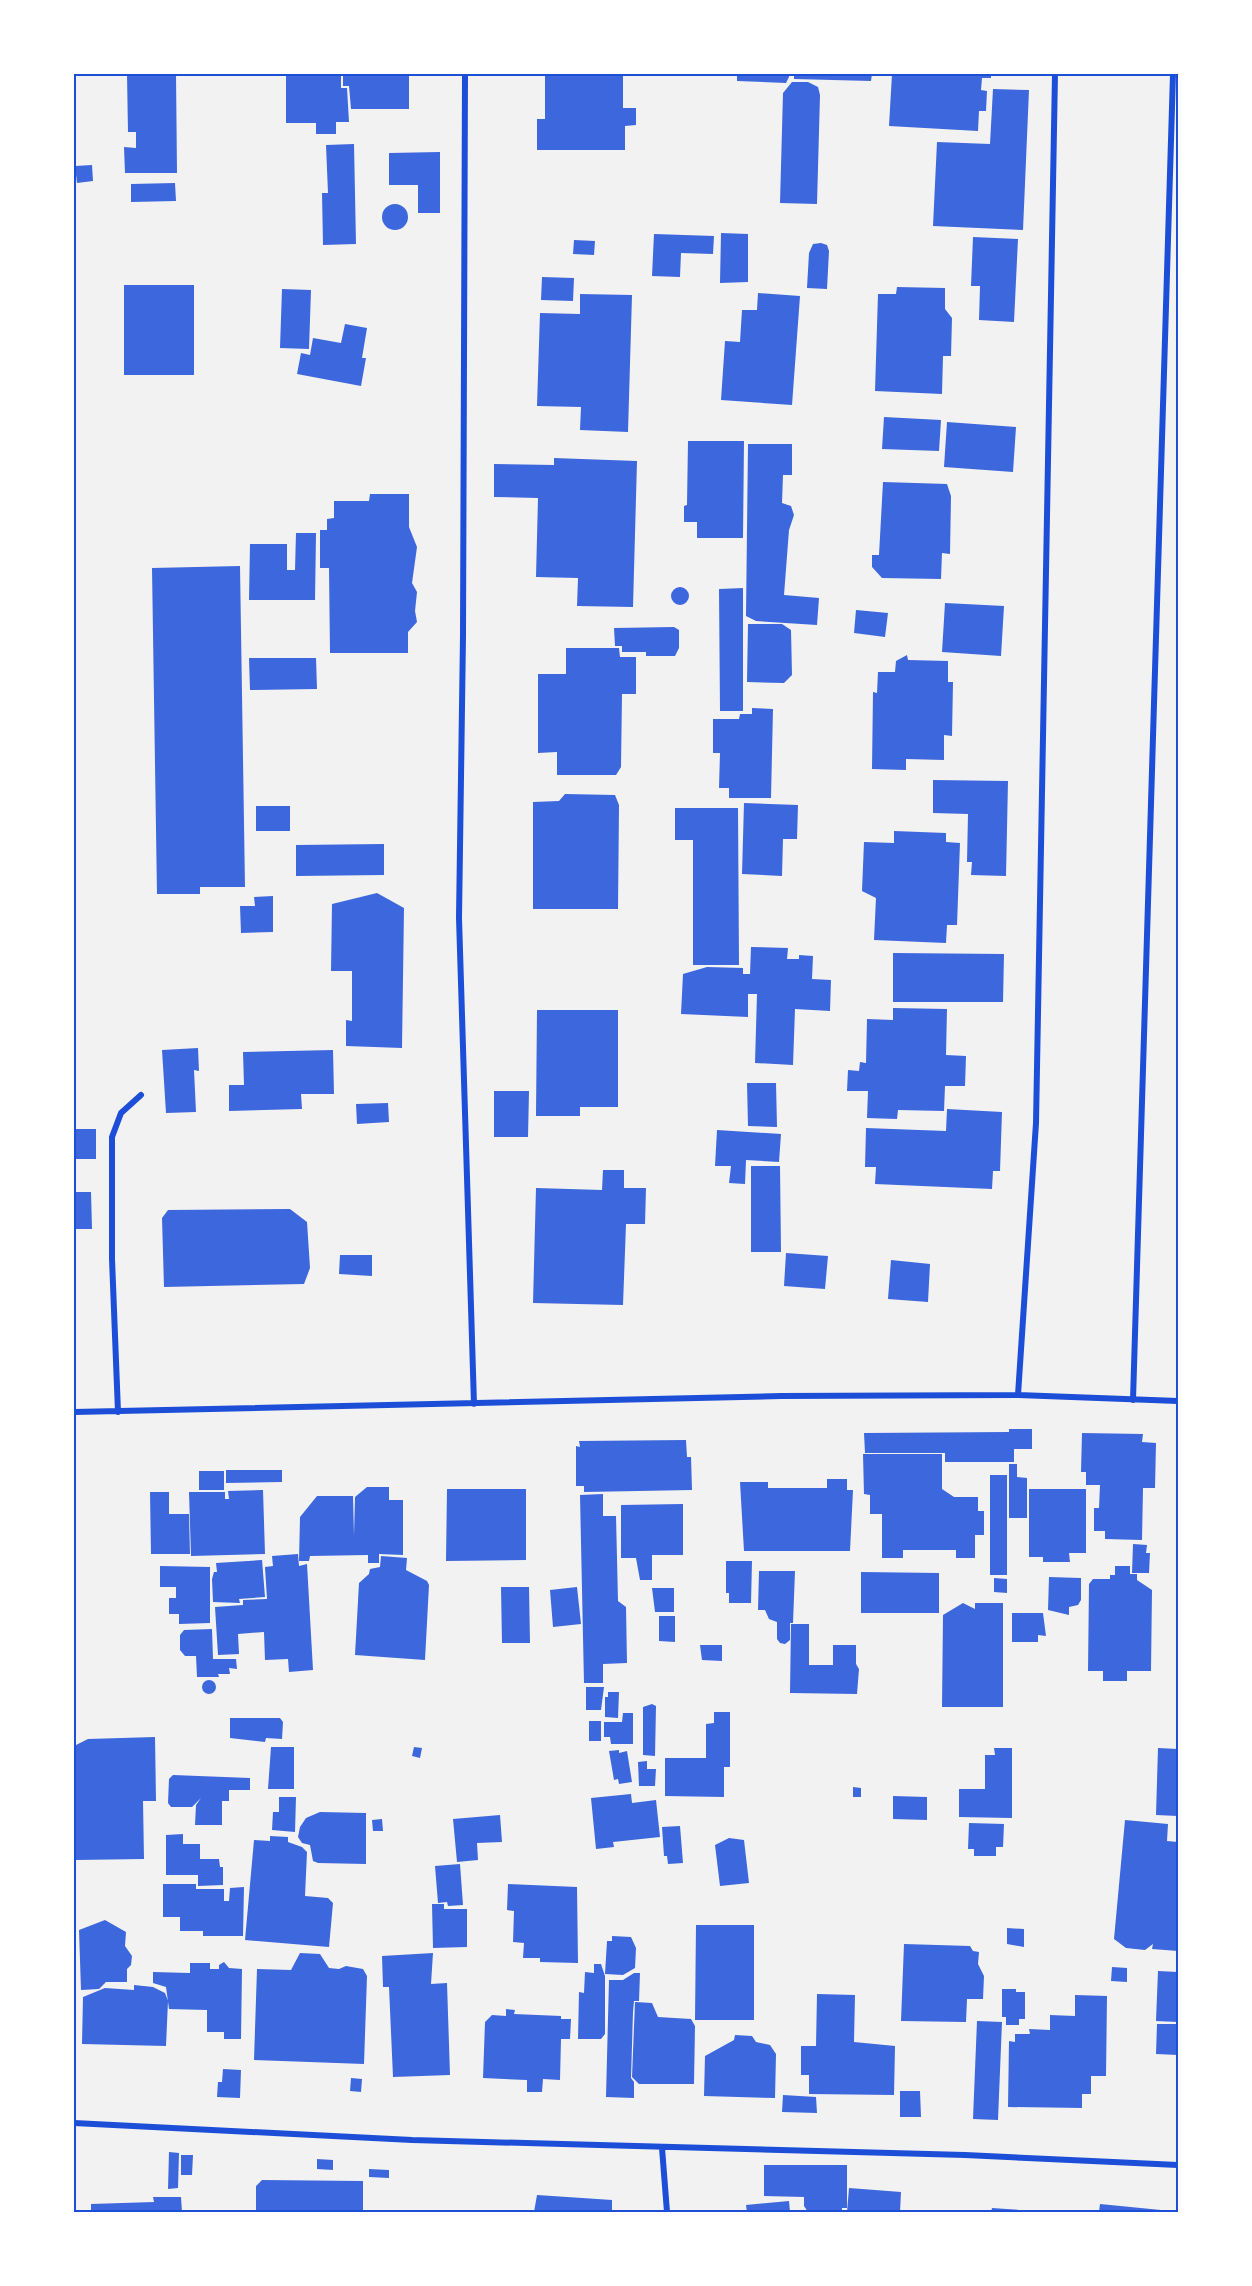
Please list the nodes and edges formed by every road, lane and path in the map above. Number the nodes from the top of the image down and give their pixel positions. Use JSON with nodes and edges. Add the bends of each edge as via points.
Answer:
{"nodes":[{"id":1,"x":465,"y":74,"type":"edge"},
{"id":2,"x":1054,"y":74,"type":"edge"},
{"id":3,"x":1173,"y":74,"type":"edge"},
{"id":4,"x":141,"y":1095,"type":"dead end"},
{"id":5,"x":1018,"y":1395,"type":"junction"},
{"id":6,"x":1133,"y":1400,"type":"junction"},
{"id":7,"x":1179,"y":1401,"type":"edge"},
{"id":8,"x":474,"y":1404,"type":"junction"},
{"id":9,"x":74,"y":1412,"type":"edge"},
{"id":10,"x":118,"y":1412,"type":"junction"},
{"id":11,"x":74,"y":2123,"type":"edge"},
{"id":12,"x":662,"y":2148,"type":"junction"},
{"id":13,"x":1179,"y":2165,"type":"edge"},
{"id":14,"x":667,"y":2212,"type":"edge"}],
"edges":[{"from":1,"to":8,"type":"street","via":[[459,918]]},
{"from":2,"to":5,"type":"street","via":[[1036,1123]]},
{"from":3,"to":6,"type":"street"},
{"from":4,"to":10,"type":"street","via":[[121,1113],[112,1137]]},
{"from":5,"to":6,"type":"street"},
{"from":5,"to":8,"type":"street"},
{"from":6,"to":7,"type":"street"},
{"from":8,"to":10,"type":"street"},
{"from":9,"to":10,"type":"street"},
{"from":11,"to":12,"type":"street"},
{"from":12,"to":13,"type":"street"},
{"from":12,"to":14,"type":"street"}]}
